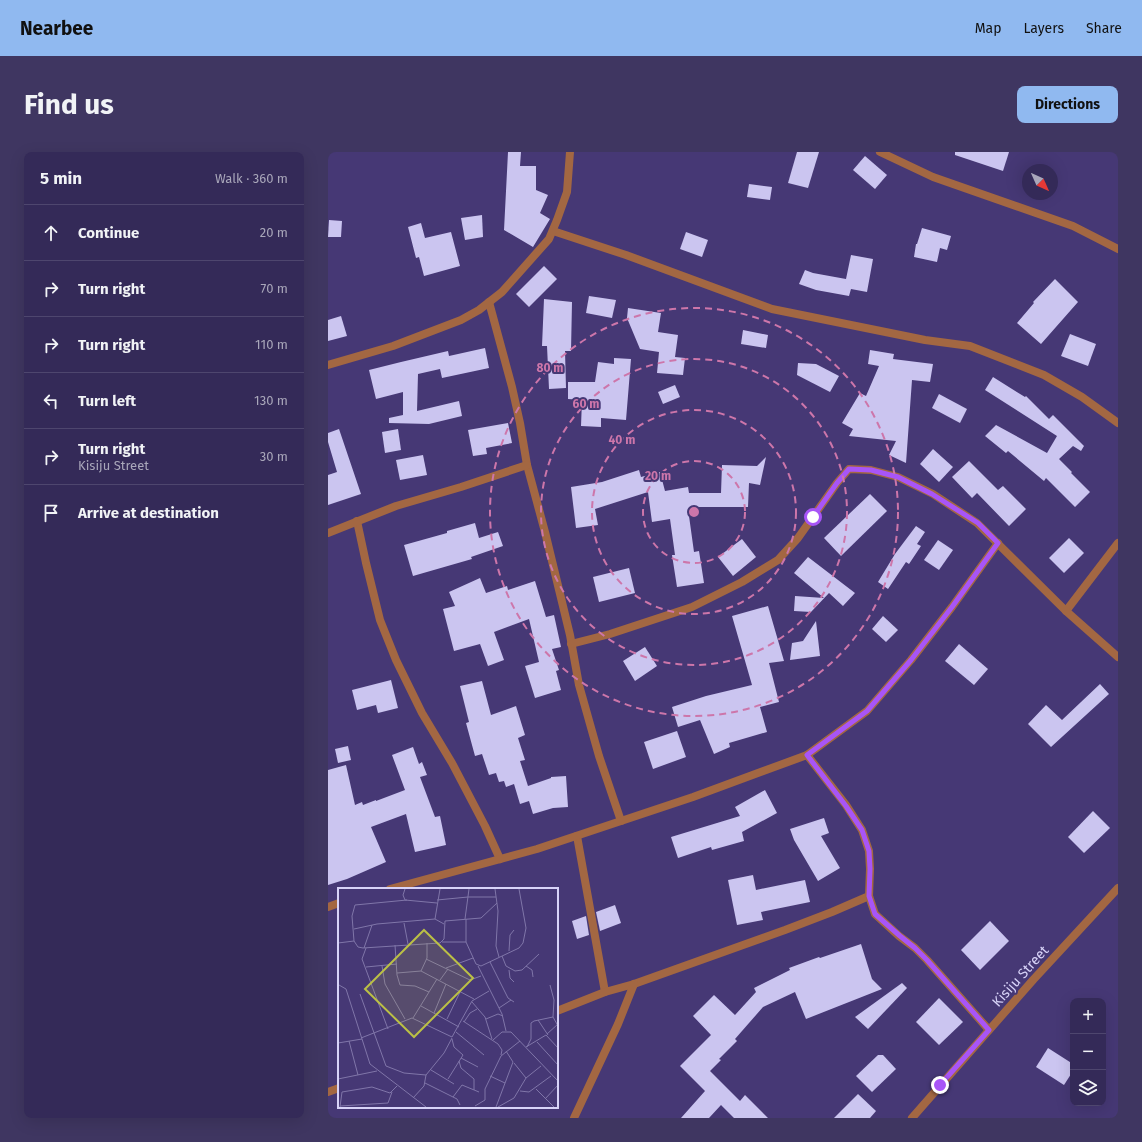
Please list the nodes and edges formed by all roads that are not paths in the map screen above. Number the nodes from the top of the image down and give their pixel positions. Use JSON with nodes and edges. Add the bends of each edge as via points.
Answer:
{"nodes":[{"id":1,"x":570,"y":152,"type":"edge"},
{"id":2,"x":880,"y":152,"type":"edge"},
{"id":3,"x":552,"y":231,"type":"junction"},
{"id":4,"x":1118,"y":249,"type":"edge"},
{"id":5,"x":489,"y":302,"type":"junction"},
{"id":6,"x":328,"y":364,"type":"edge"},
{"id":7,"x":1118,"y":423,"type":"edge"},
{"id":8,"x":527,"y":465,"type":"junction"},
{"id":9,"x":357,"y":521,"type":"junction"},
{"id":10,"x":328,"y":533,"type":"edge"},
{"id":11,"x":998,"y":543,"type":"junction"},
{"id":12,"x":1118,"y":543,"type":"edge"},
{"id":13,"x":1066,"y":611,"type":"junction"},
{"id":14,"x":572,"y":644,"type":"junction"},
{"id":15,"x":1118,"y":657,"type":"edge"},
{"id":16,"x":807,"y":755,"type":"junction"},
{"id":17,"x":621,"y":821,"type":"junction"},
{"id":18,"x":577,"y":836,"type":"junction"},
{"id":19,"x":500,"y":859,"type":"junction"},
{"id":20,"x":394,"y":888,"type":"edge"},
{"id":21,"x":1118,"y":888,"type":"edge"},
{"id":22,"x":869,"y":896,"type":"junction"},
{"id":23,"x":338,"y":903,"type":"edge"},
{"id":24,"x":328,"y":907,"type":"edge"},
{"id":25,"x":634,"y":984,"type":"junction"},
{"id":26,"x":605,"y":992,"type":"junction"},
{"id":27,"x":558,"y":1011,"type":"edge"},
{"id":28,"x":989,"y":1030,"type":"junction"},
{"id":29,"x":338,"y":1088,"type":"edge"},
{"id":30,"x":328,"y":1092,"type":"edge"},
{"id":31,"x":574,"y":1118,"type":"edge"},
{"id":32,"x":912,"y":1118,"type":"edge"}],
"edges":[{"from":1,"to":3,"type":"street","via":[[567,192]]},
{"from":2,"to":4,"type":"street","via":[[933,177],[1073,226]]},
{"from":3,"to":5,"type":"street","via":[[549,239],[533,258],[502,292]]},
{"from":3,"to":7,"type":"street","via":[[626,255],[772,309],[925,340],[970,346],[1044,375],[1082,397]]},
{"from":5,"to":6,"type":"street","via":[[461,320],[438,330]]},
{"from":5,"to":8,"type":"street","via":[[512,387]]},
{"from":8,"to":9,"type":"street","via":[[396,506]]},
{"from":8,"to":14,"type":"street"},
{"from":9,"to":10,"type":"street"},
{"from":9,"to":19,"type":"street","via":[[380,620],[396,660]]},
{"from":11,"to":13,"type":"street"},
{"from":11,"to":14,"type":"street","via":[[978,523],[932,494],[898,477],[871,470],[849,469],[798,538],[778,560],[742,582],[692,607]]},
{"from":11,"to":16,"type":"street","via":[[911,660],[867,711]]},
{"from":12,"to":13,"type":"street"},
{"from":13,"to":15,"type":"street"},
{"from":14,"to":17,"type":"street","via":[[579,685]]},
{"from":16,"to":17,"type":"street"},
{"from":16,"to":22,"type":"street","via":[[862,830],[869,851]]},
{"from":17,"to":18,"type":"street"},
{"from":18,"to":19,"type":"street"},
{"from":18,"to":26,"type":"street"},
{"from":19,"to":20,"type":"street"},
{"from":21,"to":28,"type":"street","name":"Kisiju Street"},
{"from":22,"to":25,"type":"street","via":[[785,930]]},
{"from":22,"to":28,"type":"street","via":[[875,914],[923,956]]},
{"from":23,"to":24,"type":"street"},
{"from":25,"to":26,"type":"street"},
{"from":25,"to":31,"type":"street"},
{"from":26,"to":27,"type":"street"},
{"from":28,"to":32,"type":"street","name":"Kisiju Street"},
{"from":29,"to":30,"type":"street"}]}
